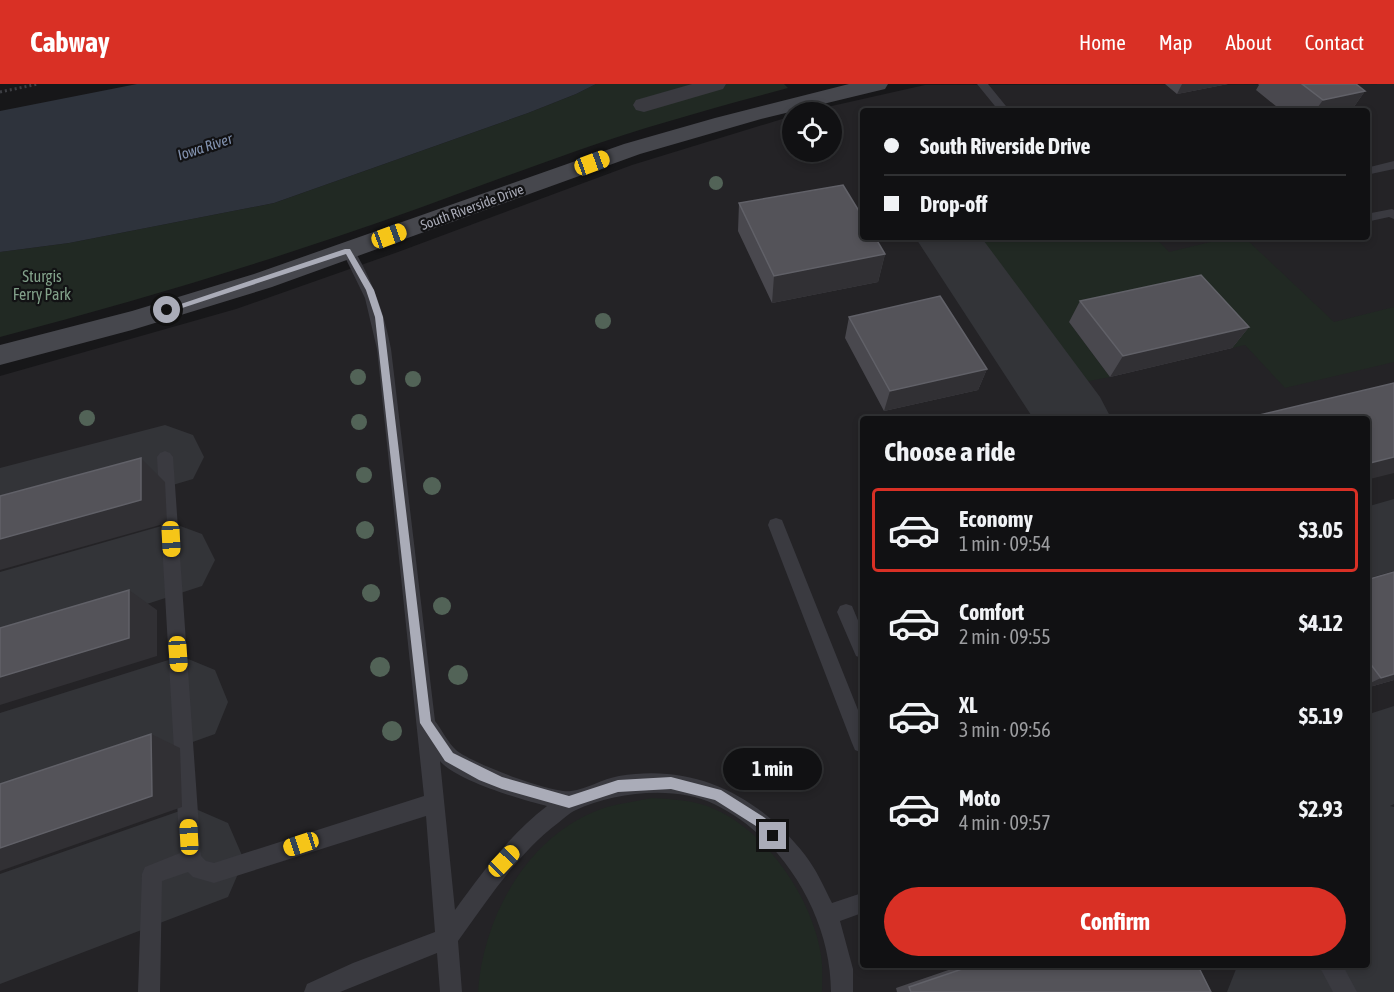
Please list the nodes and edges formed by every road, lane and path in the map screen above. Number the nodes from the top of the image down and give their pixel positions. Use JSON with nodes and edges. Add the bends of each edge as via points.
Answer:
{"nodes":[{"id":1,"x":38,"y":84,"type":"edge"},
{"id":2,"x":715,"y":84,"type":"edge"},
{"id":3,"x":877,"y":84,"type":"edge"},
{"id":4,"x":982,"y":84,"type":"edge"},
{"id":5,"x":0,"y":92,"type":"edge"},
{"id":6,"x":644,"y":105,"type":"dead end"},
{"id":7,"x":1002,"y":108,"type":"edge"},
{"id":8,"x":1394,"y":165,"type":"edge"},
{"id":9,"x":1370,"y":171,"type":"edge"},
{"id":10,"x":1394,"y":215,"type":"edge"},
{"id":11,"x":1370,"y":217,"type":"edge"},
{"id":12,"x":348,"y":251,"type":"junction"},
{"id":13,"x":0,"y":356,"type":"edge"},
{"id":14,"x":165,"y":457,"type":"dead end"},
{"id":15,"x":776,"y":525,"type":"dead end"},
{"id":16,"x":846,"y":612,"type":"dead end"},
{"id":17,"x":860,"y":645,"type":"edge"},
{"id":18,"x":426,"y":723,"type":"junction"},
{"id":19,"x":860,"y":738,"type":"edge"},
{"id":20,"x":435,"y":802,"type":"junction"},
{"id":21,"x":569,"y":802,"type":"junction"},
{"id":22,"x":191,"y":860,"type":"junction"},
{"id":23,"x":860,"y":904,"type":"edge"},
{"id":24,"x":827,"y":915,"type":"junction"},
{"id":25,"x":446,"y":939,"type":"junction"},
{"id":26,"x":1331,"y":968,"type":"edge"},
{"id":27,"x":149,"y":992,"type":"edge"},
{"id":28,"x":315,"y":992,"type":"edge"},
{"id":29,"x":451,"y":992,"type":"edge"},
{"id":30,"x":842,"y":992,"type":"edge"},
{"id":31,"x":1346,"y":992,"type":"edge"}],
"edges":[{"from":1,"to":5,"type":"path"},
{"from":2,"to":6,"type":"street"},
{"from":3,"to":12,"type":"main road","name":"South Riverside Drive","via":[[630,150]]},
{"from":4,"to":7,"type":"lane"},
{"from":8,"to":9,"type":"lane"},
{"from":10,"to":11,"type":"lane"},
{"from":12,"to":13,"type":"main road","name":"South Riverside Drive","via":[[147,316]]},
{"from":12,"to":18,"type":"lane","via":[[370,290],[379,317]]},
{"from":14,"to":22,"type":"lane"},
{"from":15,"to":19,"type":"lane"},
{"from":16,"to":17,"type":"lane"},
{"from":18,"to":20,"type":"lane"},
{"from":18,"to":21,"type":"lane","via":[[449,757],[483,776]]},
{"from":20,"to":22,"type":"lane","via":[[214,873],[200,870]]},
{"from":20,"to":25,"type":"lane"},
{"from":21,"to":24,"type":"lane","via":[[618,786],[671,783],[717,794],[760,822],[799,863]]},
{"from":21,"to":25,"type":"lane","via":[[535,828],[504,861]]},
{"from":22,"to":27,"type":"lane","via":[[152,874]]},
{"from":23,"to":24,"type":"lane"},
{"from":24,"to":30,"type":"lane","via":[[842,969]]},
{"from":25,"to":28,"type":"lane"},
{"from":25,"to":29,"type":"lane"},
{"from":26,"to":31,"type":"lane"}]}
